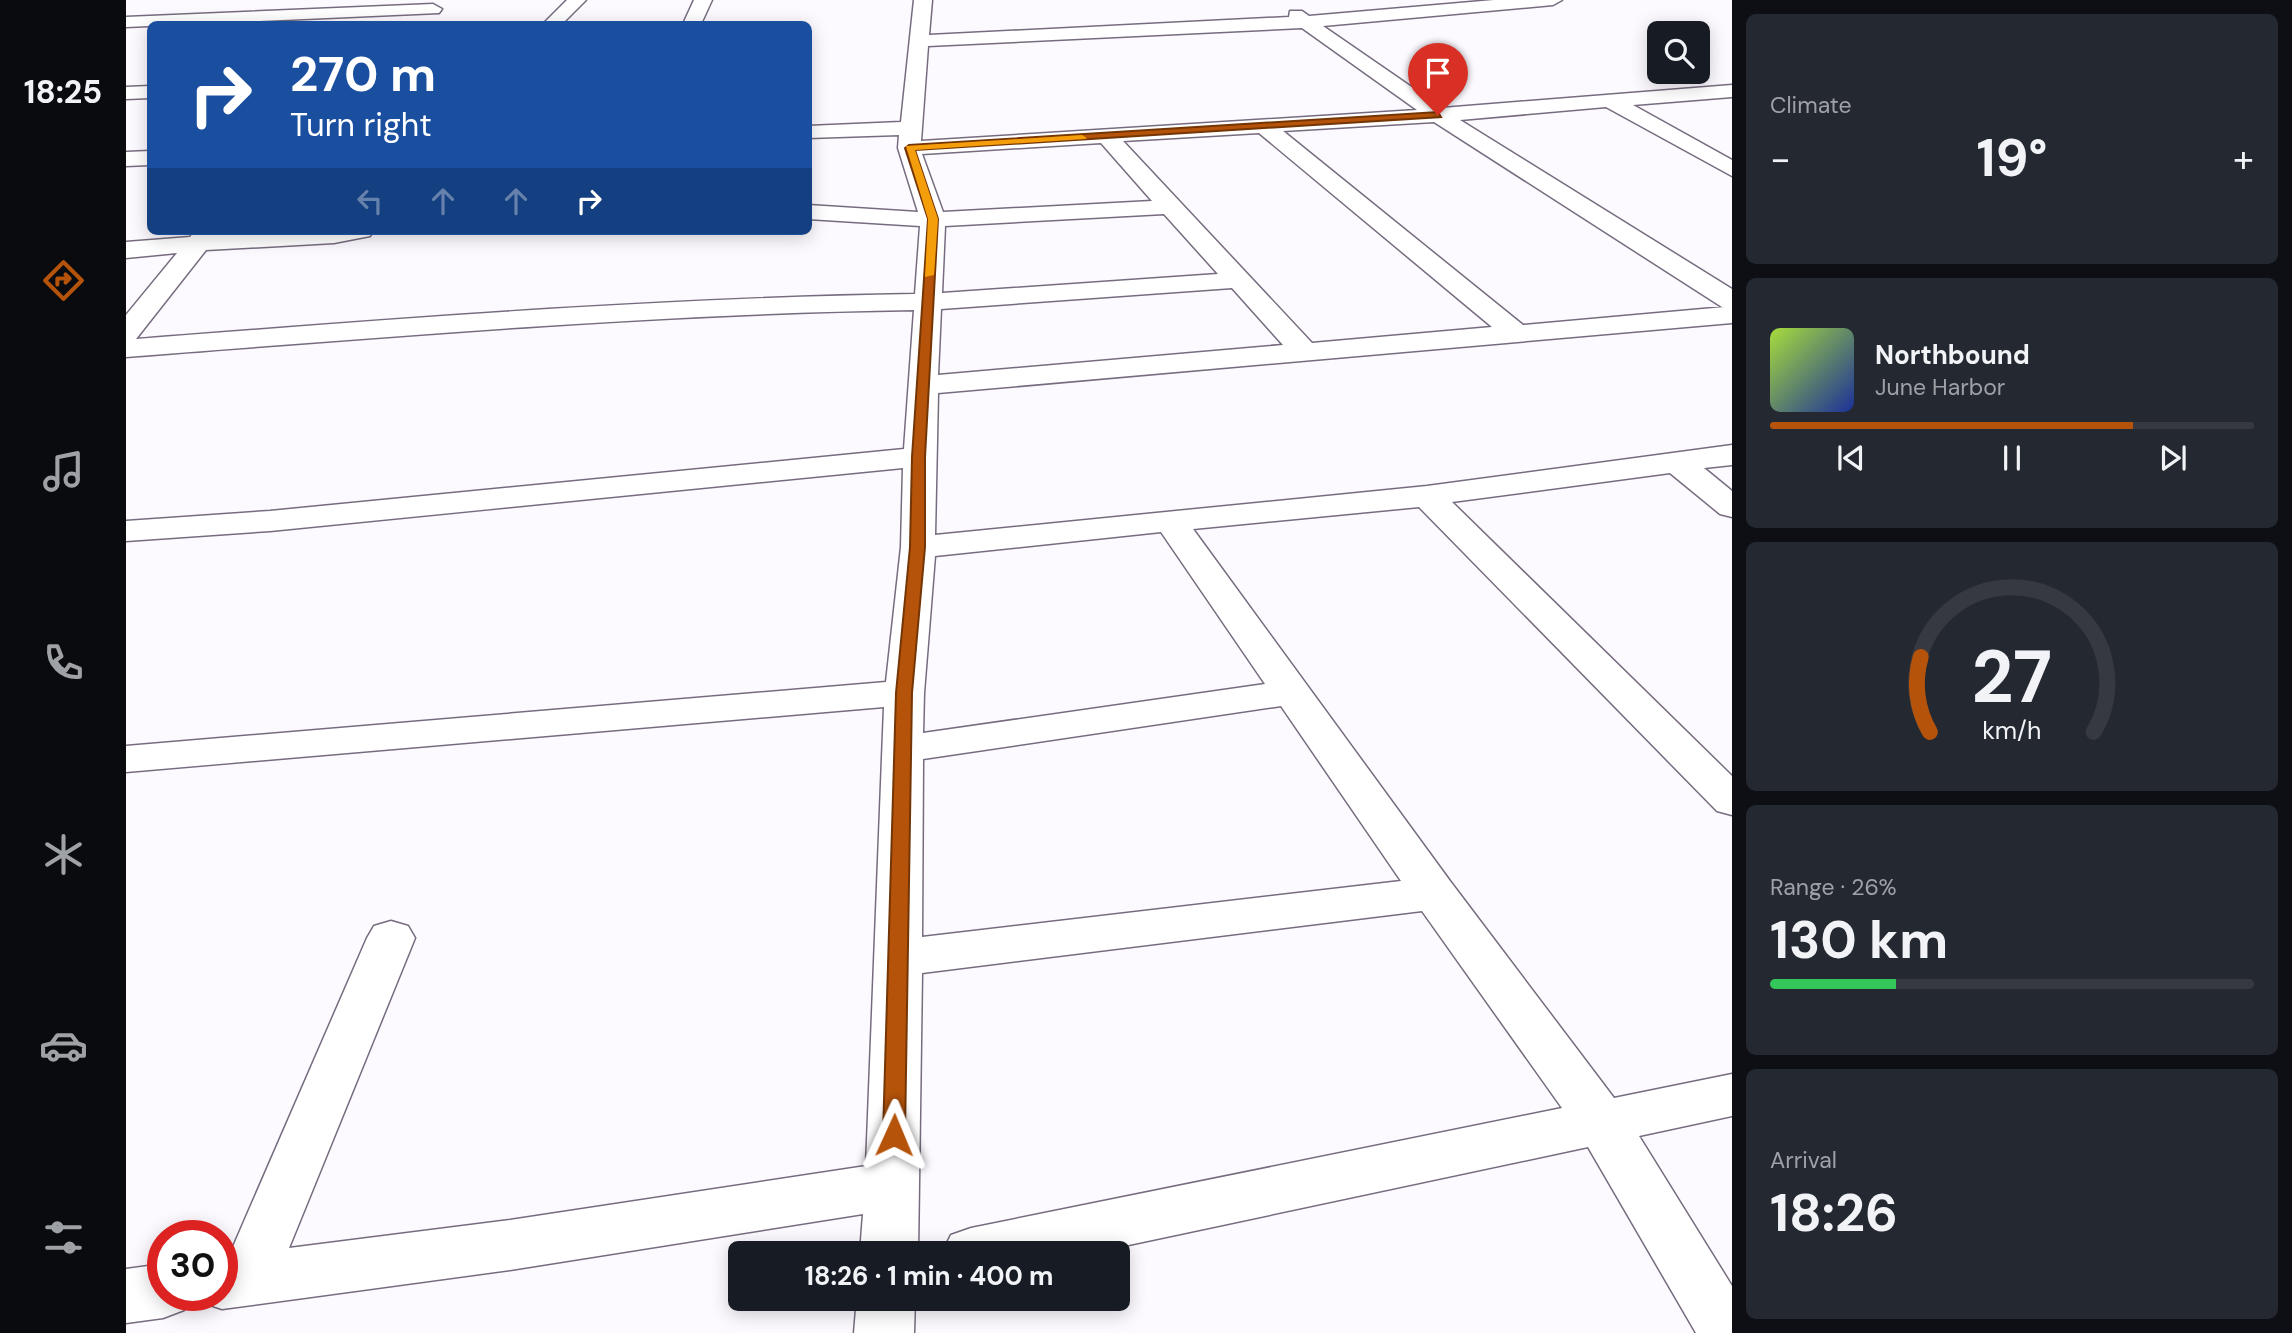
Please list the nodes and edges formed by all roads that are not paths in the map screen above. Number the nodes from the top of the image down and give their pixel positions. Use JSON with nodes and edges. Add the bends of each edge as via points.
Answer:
{"nodes":[{"id":1,"x":577,"y":0,"type":"edge"},
{"id":2,"x":703,"y":0,"type":"edge"},
{"id":3,"x":923,"y":0,"type":"edge"},
{"id":4,"x":1553,"y":0,"type":"edge"},
{"id":5,"x":1494,"y":2,"type":"edge"},
{"id":6,"x":437,"y":4,"type":"edge"},
{"id":7,"x":1284,"y":7,"type":"dead end"},
{"id":8,"x":419,"y":21,"type":"edge"},
{"id":9,"x":555,"y":21,"type":"edge"},
{"id":10,"x":693,"y":21,"type":"edge"},
{"id":11,"x":126,"y":22,"type":"edge"},
{"id":12,"x":1305,"y":22,"type":"junction"},
{"id":13,"x":919,"y":41,"type":"junction"},
{"id":14,"x":1732,"y":91,"type":"edge"},
{"id":15,"x":147,"y":92,"type":"edge"},
{"id":16,"x":126,"y":93,"type":"edge"},
{"id":17,"x":1610,"y":102,"type":"junction"},
{"id":18,"x":1438,"y":115,"type":"junction"},
{"id":19,"x":1265,"y":127,"type":"junction"},
{"id":20,"x":812,"y":132,"type":"edge"},
{"id":21,"x":1107,"y":136,"type":"junction"},
{"id":22,"x":910,"y":138,"type":"junction"},
{"id":23,"x":147,"y":158,"type":"edge"},
{"id":24,"x":126,"y":159,"type":"edge"},
{"id":25,"x":1732,"y":169,"type":"edge"},
{"id":26,"x":1167,"y":206,"type":"junction"},
{"id":27,"x":812,"y":212,"type":"edge"},
{"id":28,"x":933,"y":219,"type":"junction"},
{"id":29,"x":334,"y":235,"type":"edge"},
{"id":30,"x":203,"y":237,"type":"edge"},
{"id":31,"x":126,"y":250,"type":"edge"},
{"id":32,"x":1240,"y":280,"type":"junction"},
{"id":33,"x":1732,"y":301,"type":"edge"},
{"id":34,"x":927,"y":302,"type":"junction"},
{"id":35,"x":1732,"y":315,"type":"edge"},
{"id":36,"x":126,"y":333,"type":"edge"},
{"id":37,"x":1516,"y":333,"type":"junction"},
{"id":38,"x":126,"y":348,"type":"edge"},
{"id":39,"x":1304,"y":351,"type":"junction"},
{"id":40,"x":924,"y":385,"type":"junction"},
{"id":41,"x":1732,"y":455,"type":"edge"},
{"id":42,"x":919,"y":457,"type":"junction"},
{"id":43,"x":1676,"y":463,"type":"junction"},
{"id":44,"x":1427,"y":496,"type":"junction"},
{"id":45,"x":1732,"y":507,"type":"edge"},
{"id":46,"x":1170,"y":522,"type":"junction"},
{"id":47,"x":126,"y":531,"type":"edge"},
{"id":48,"x":918,"y":547,"type":"junction"},
{"id":49,"x":1292,"y":692,"type":"junction"},
{"id":50,"x":904,"y":693,"type":"junction"},
{"id":51,"x":902,"y":749,"type":"junction"},
{"id":52,"x":126,"y":759,"type":"edge"},
{"id":53,"x":1732,"y":801,"type":"edge"},
{"id":54,"x":1434,"y":893,"type":"junction"},
{"id":55,"x":391,"y":938,"type":"dead end"},
{"id":56,"x":897,"y":958,"type":"junction"},
{"id":57,"x":1732,"y":1095,"type":"edge"},
{"id":58,"x":1603,"y":1124,"type":"junction"},
{"id":59,"x":893,"y":1186,"type":"junction"},
{"id":60,"x":890,"y":1241,"type":"edge"},
{"id":61,"x":1030,"y":1241,"type":"edge"},
{"id":62,"x":238,"y":1274,"type":"edge"},
{"id":63,"x":238,"y":1281,"type":"edge"},
{"id":64,"x":147,"y":1293,"type":"edge"},
{"id":65,"x":126,"y":1296,"type":"edge"},
{"id":66,"x":885,"y":1311,"type":"edge"},
{"id":67,"x":884,"y":1333,"type":"edge"},
{"id":68,"x":1728,"y":1333,"type":"edge"}],
"edges":[{"from":1,"to":9,"type":"street"},
{"from":2,"to":10,"type":"street"},
{"from":3,"to":13,"type":"street"},
{"from":4,"to":5,"type":"street"},
{"from":5,"to":12,"type":"street"},
{"from":6,"to":8,"type":"street"},
{"from":6,"to":11,"type":"street"},
{"from":7,"to":12,"type":"street"},
{"from":12,"to":13,"type":"street"},
{"from":12,"to":18,"type":"street"},
{"from":13,"to":22,"type":"street"},
{"from":14,"to":17,"type":"street"},
{"from":15,"to":16,"type":"street"},
{"from":17,"to":18,"type":"street"},
{"from":17,"to":25,"type":"street"},
{"from":18,"to":19,"type":"street"},
{"from":18,"to":33,"type":"street"},
{"from":19,"to":21,"type":"street"},
{"from":19,"to":37,"type":"street"},
{"from":20,"to":22,"type":"street"},
{"from":21,"to":22,"type":"street"},
{"from":21,"to":26,"type":"street"},
{"from":22,"to":28,"type":"street"},
{"from":23,"to":24,"type":"street"},
{"from":26,"to":28,"type":"street"},
{"from":26,"to":32,"type":"street"},
{"from":27,"to":28,"type":"street"},
{"from":28,"to":34,"type":"street"},
{"from":29,"to":30,"type":"street"},
{"from":30,"to":31,"type":"street"},
{"from":30,"to":36,"type":"street"},
{"from":32,"to":34,"type":"street"},
{"from":32,"to":39,"type":"street"},
{"from":34,"to":38,"type":"street","via":[[565,316]]},
{"from":34,"to":40,"type":"street"},
{"from":35,"to":37,"type":"street"},
{"from":37,"to":39,"type":"street"},
{"from":39,"to":40,"type":"street"},
{"from":40,"to":42,"type":"street"},
{"from":41,"to":43,"type":"street"},
{"from":42,"to":47,"type":"street"},
{"from":42,"to":48,"type":"street"},
{"from":43,"to":44,"type":"street"},
{"from":43,"to":45,"type":"street"},
{"from":44,"to":46,"type":"street"},
{"from":44,"to":53,"type":"street"},
{"from":46,"to":48,"type":"street"},
{"from":46,"to":49,"type":"street"},
{"from":48,"to":50,"type":"street"},
{"from":49,"to":51,"type":"street"},
{"from":49,"to":54,"type":"street"},
{"from":50,"to":51,"type":"street"},
{"from":50,"to":52,"type":"street"},
{"from":51,"to":56,"type":"street"},
{"from":54,"to":56,"type":"street"},
{"from":54,"to":58,"type":"street"},
{"from":55,"to":62,"type":"street"},
{"from":56,"to":59,"type":"street"},
{"from":57,"to":58,"type":"street"},
{"from":58,"to":61,"type":"street"},
{"from":58,"to":68,"type":"street"},
{"from":59,"to":60,"type":"street"},
{"from":59,"to":63,"type":"street","via":[[510,1245]]},
{"from":64,"to":65,"type":"street"},
{"from":66,"to":67,"type":"street"}]}
